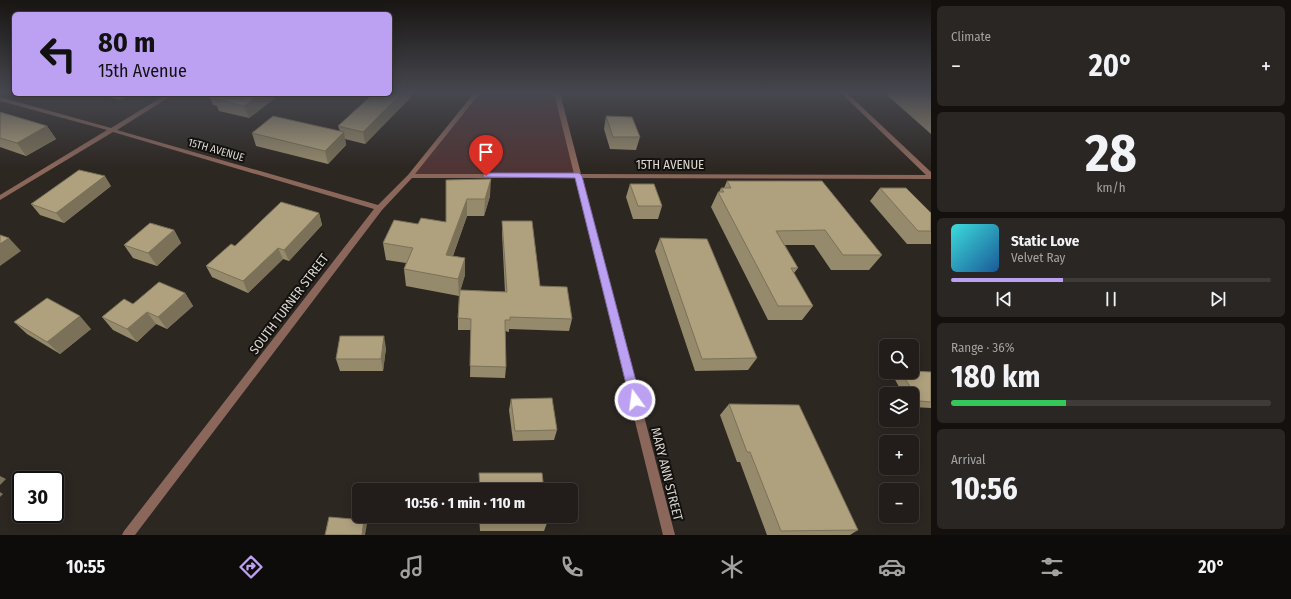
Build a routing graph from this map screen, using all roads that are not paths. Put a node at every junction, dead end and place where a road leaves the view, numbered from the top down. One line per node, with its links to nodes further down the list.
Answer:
1 (67, 118): 6 (street, 15TH AVENUE)
2 (132, 118): 6 (street)
3 (457, 118): 7 (street, SOUTH TURNER STREET)
4 (564, 118): 8 (street, MARY ANN STREET)
5 (870, 118): 9 (street)
6 (112, 130): 10 (street); 11 (street, 15TH AVENUE)
7 (410, 176): 8 (street, 15TH AVENUE); 11 (street, SOUTH TURNER STREET)
8 (579, 176): 9 (street, 15TH AVENUE); 13 (street, MARY ANN STREET)
9 (931, 177)
10 (0, 198)
11 (379, 208): 12 (street, SOUTH TURNER STREET)
12 (128, 535)
13 (669, 535)

